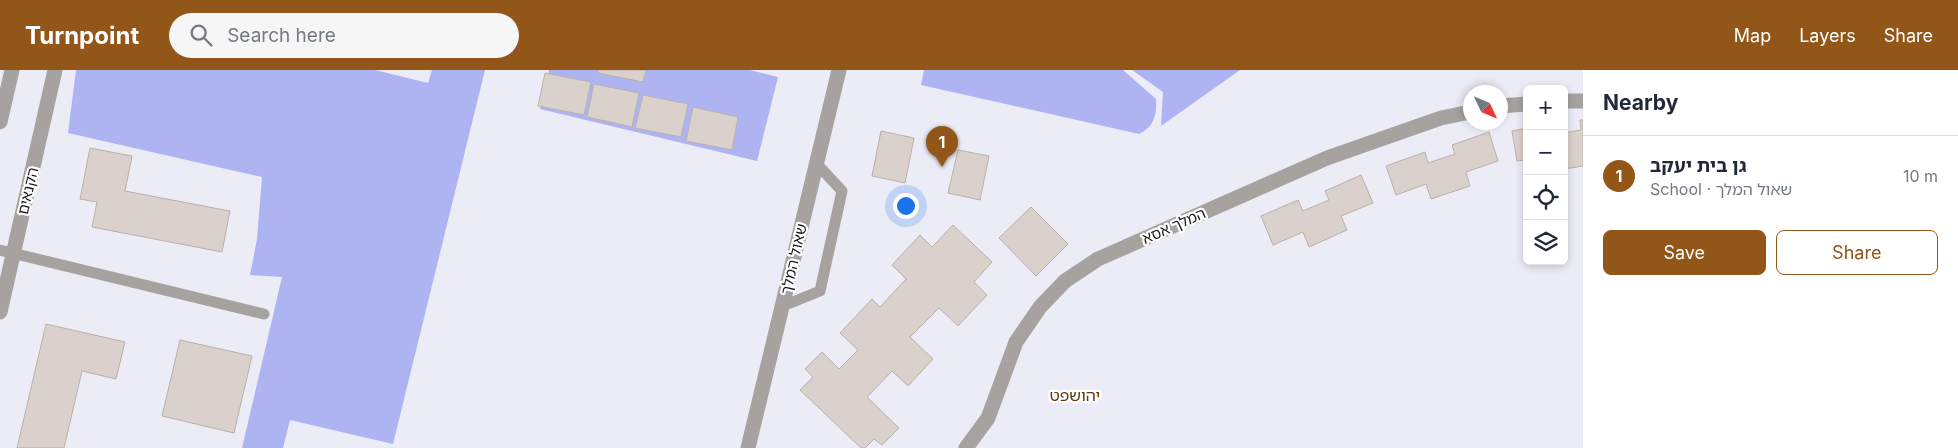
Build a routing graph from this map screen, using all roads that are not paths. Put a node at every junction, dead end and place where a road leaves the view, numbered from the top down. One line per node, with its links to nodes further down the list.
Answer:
1 (12, 70): 9 (street)
2 (55, 70): 11 (street, הקנאים)
3 (840, 70): 10 (street, שאול המלך)
4 (1568, 101): 5 (street)
5 (1583, 101)
6 (1523, 104): 7 (street)
7 (1508, 105)
8 (1463, 113): 16 (street, המלך אסא)
9 (0, 122)
10 (817, 164): 12 (street, שאול המלך); 12 (lane)
11 (7, 252): 13 (street, הקנאים); 14 (lane)
12 (782, 306): 15 (street, שאול המלך)
13 (0, 312)
14 (264, 314)
15 (748, 448)
16 (966, 448)

